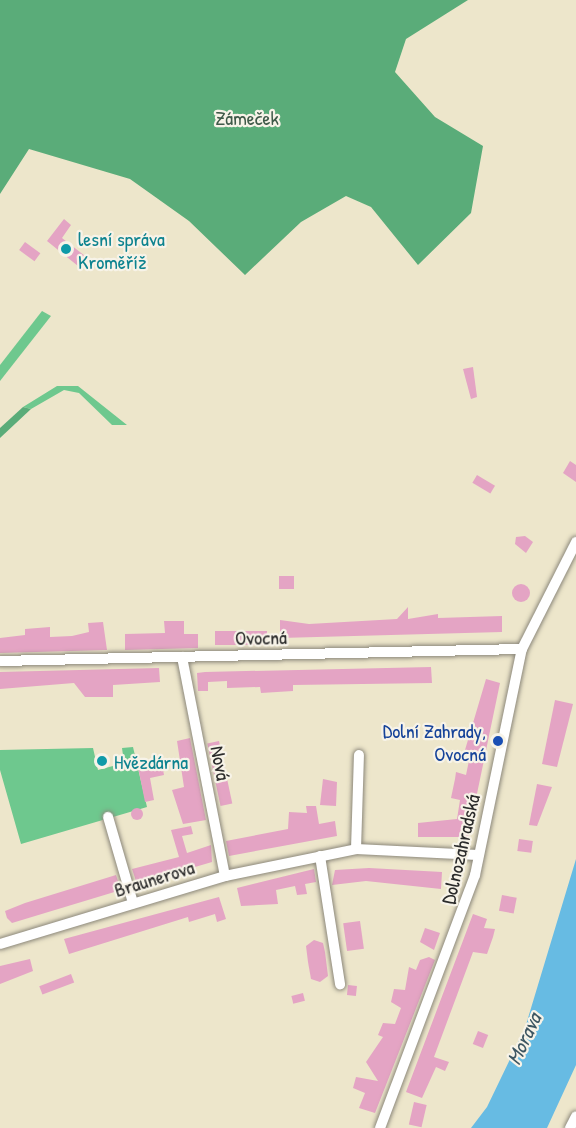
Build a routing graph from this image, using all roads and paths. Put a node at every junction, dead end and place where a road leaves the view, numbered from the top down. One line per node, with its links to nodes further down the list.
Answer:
1 (576, 542): 2 (street, Dolnozahradská)
2 (522, 649): 3 (street, Ovocná); 9 (street, Dolnozahradská)
3 (183, 657): 4 (street, Ovocná); 10 (street, Nová)
4 (0, 661)
5 (359, 755): 7 (street)
6 (108, 817): 11 (street)
7 (356, 849): 8 (street, Braunerova); 9 (street, Braunerova)
8 (320, 855): 10 (street, Braunerova); 13 (street)
9 (478, 855): 15 (street, Dolnozahradská)
10 (225, 876): 11 (street, Braunerova)
11 (133, 903): 12 (street, Braunerova)
12 (0, 944)
13 (340, 984)
14 (576, 1116): 16 (street)
15 (380, 1128)
16 (570, 1128)

